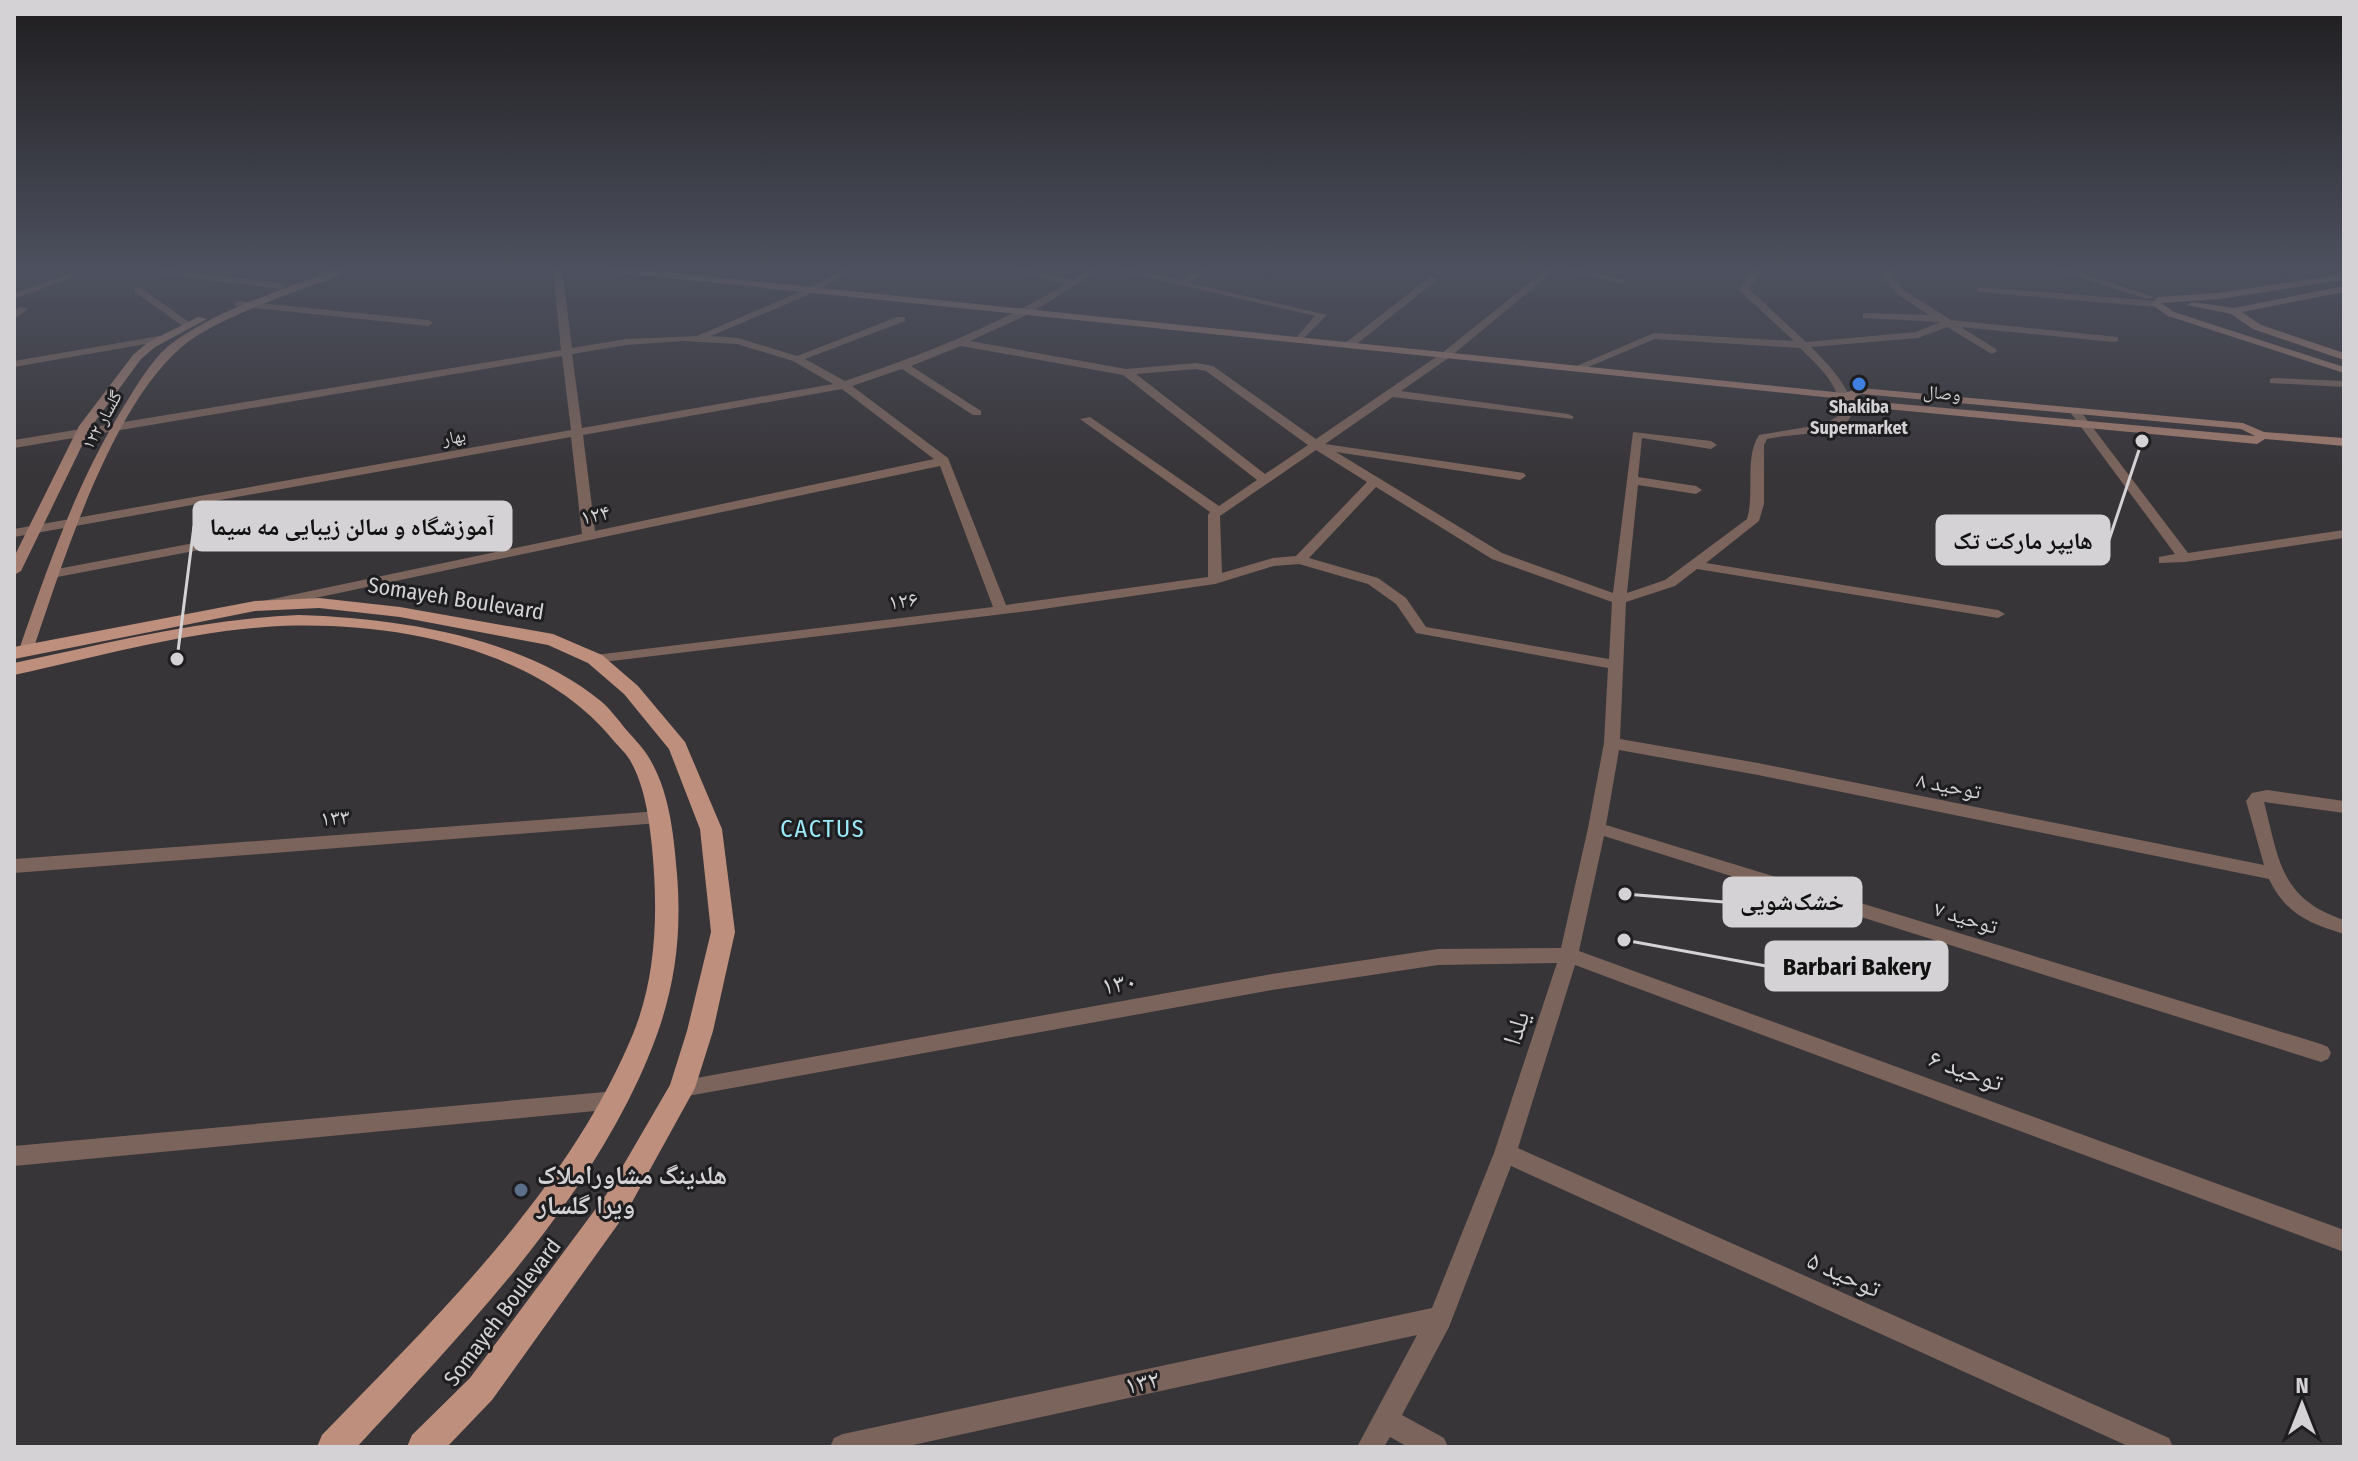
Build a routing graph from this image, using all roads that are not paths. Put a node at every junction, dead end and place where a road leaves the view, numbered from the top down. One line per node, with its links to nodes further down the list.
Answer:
1 (163, 337): 19 (main road, گلسار ۱۲۲)
2 (188, 337): 46 (main road, گلسار ۱۲۲)
3 (564, 337): 27 (street)
4 (700, 337): 20 (street)
5 (854, 337): 30 (street)
6 (969, 337): 23 (street, بهار)
7 (1272, 337): 22 (main road)
8 (1302, 337): 22 (street)
9 (1359, 337): 24 (street)
10 (1468, 337): 28 (street)
11 (1651, 337): 33 (street)
12 (1674, 337): 25 (street)
13 (1795, 337): 25 (street)
14 (1893, 337): 25 (street)
15 (1970, 337): 26 (street)
16 (2095, 337): 21 (street)
17 (2243, 337): 34 (main road)
18 (2287, 337): 29 (main road)
19 (159, 339): 31 (street); 47 (main road, گلسار ۱۲۲)
20 (696, 339): 27 (street); 30 (street)
21 (2114, 339)
22 (1299, 340): 24 (main road)
23 (958, 342): 32 (street, بهار); 35 (street)
24 (1349, 345): 28 (main road)
25 (1804, 345): 40 (street)
26 (1992, 351)
27 (565, 352): 46 (street); 48 (street)
28 (1446, 355): 33 (main road); 39 (street)
29 (2344, 357)
30 (797, 359): 38 (street)
31 (14, 364)
32 (903, 365): 38 (street, بهار); 42 (street)
33 (1577, 368): 40 (main road)
34 (2344, 370)
35 (1126, 372): 52 (street); 57 (street)
36 (2274, 381): 37 (street)
37 (2344, 384)
38 (844, 385): 48 (street, بهار); 54 (street)
39 (1391, 393): 43 (street); 52 (street)
40 (1845, 396): 41 (main road, وصال); 45 (main road, وصال); 70 (street)
41 (2074, 410): 45 (street); 49 (main road, وصال)
42 (977, 413)
43 (1568, 417)
44 (1086, 419): 60 (street)
45 (2085, 425): 49 (main road, وصال); 67 (street)
46 (115, 428): 47 (street); 61 (main road, گلسار ۱۲۲)
47 (81, 433): 51 (street); 63 (main road, گلسار ۱۲۲)
48 (576, 434): 61 (street, بهار); 66 (street)
49 (2262, 435): 50 (main road, وصال)
50 (2344, 442)
51 (14, 444)
52 (1316, 445): 55 (street); 57 (street); 58 (street)
53 (1711, 445): 56 (street, یلدا)
54 (944, 461): 66 (street, ۱۲۴); 76 (street)
55 (1520, 476)
56 (1632, 480): 59 (street); 74 (street, یلدا)
57 (1266, 481): 60 (street)
58 (1375, 481): 68 (street); 74 (street)
59 (1696, 490)
60 (1219, 512): 73 (street)
61 (70, 523): 63 (street, بهار); 72 (main road, گلسار ۱۲۲)
62 (320, 523): 72 (street)
63 (33, 530): 64 (street, بهار); 71 (main road, گلسار ۱۲۲)
64 (14, 533)
65 (2344, 534): 67 (street)
66 (589, 536): 75 (street, ۱۲۴)
67 (2185, 558): 69 (street)
68 (1300, 560): 73 (street, ۱۲۶); 80 (street)
69 (2164, 560)
70 (1696, 565): 74 (street); 77 (street)
71 (14, 571)
72 (52, 574): 79 (main road, گلسار ۱۲۲)
73 (1215, 580): 76 (street, ۱۲۶)
74 (1619, 600): 80 (street, یلدا)
75 (255, 606): 78 (main road, Somayeh Boulevard); 79 (main road, Somayeh Boulevard)
76 (1001, 610): 78 (street, ۱۲۶)
77 (1998, 614)
78 (595, 659): 90 (main road, Somayeh Boulevard)
79 (18, 660): 83 (main road, Somayeh Boulevard)
80 (1617, 665): 81 (street, یلدا)
81 (1612, 743): 84 (street, یلدا); 86 (street, توحید ۸)
82 (2344, 807): 86 (street)
83 (659, 817): 85 (street, ۱۳۳); 91 (main road, Somayeh Boulevard)
84 (1597, 828): 88 (street, یلدا); 89 (street, توحید ۷)
85 (14, 866)
86 (2277, 874): 87 (street)
87 (2344, 927)
88 (1569, 955): 90 (street, ۱۳۰); 92 (street, یلدا); 94 (street, توحید ۶)
89 (2321, 1053)
90 (682, 1088): 98 (main road, Somayeh Boulevard)
91 (616, 1100): 93 (street); 97 (main road, Somayeh Boulevard)
92 (1505, 1153): 95 (street, یلدا); 102 (street, توحید ۵)
93 (14, 1156)
94 (2344, 1241)
95 (1440, 1318): 96 (street, یلدا); 99 (street, ۱۳۲)
96 (1385, 1420): 100 (street, یلدا); 101 (street)
97 (334, 1447)
98 (424, 1447)
99 (843, 1447)
100 (1370, 1447)
101 (1435, 1447)
102 (2160, 1447)

